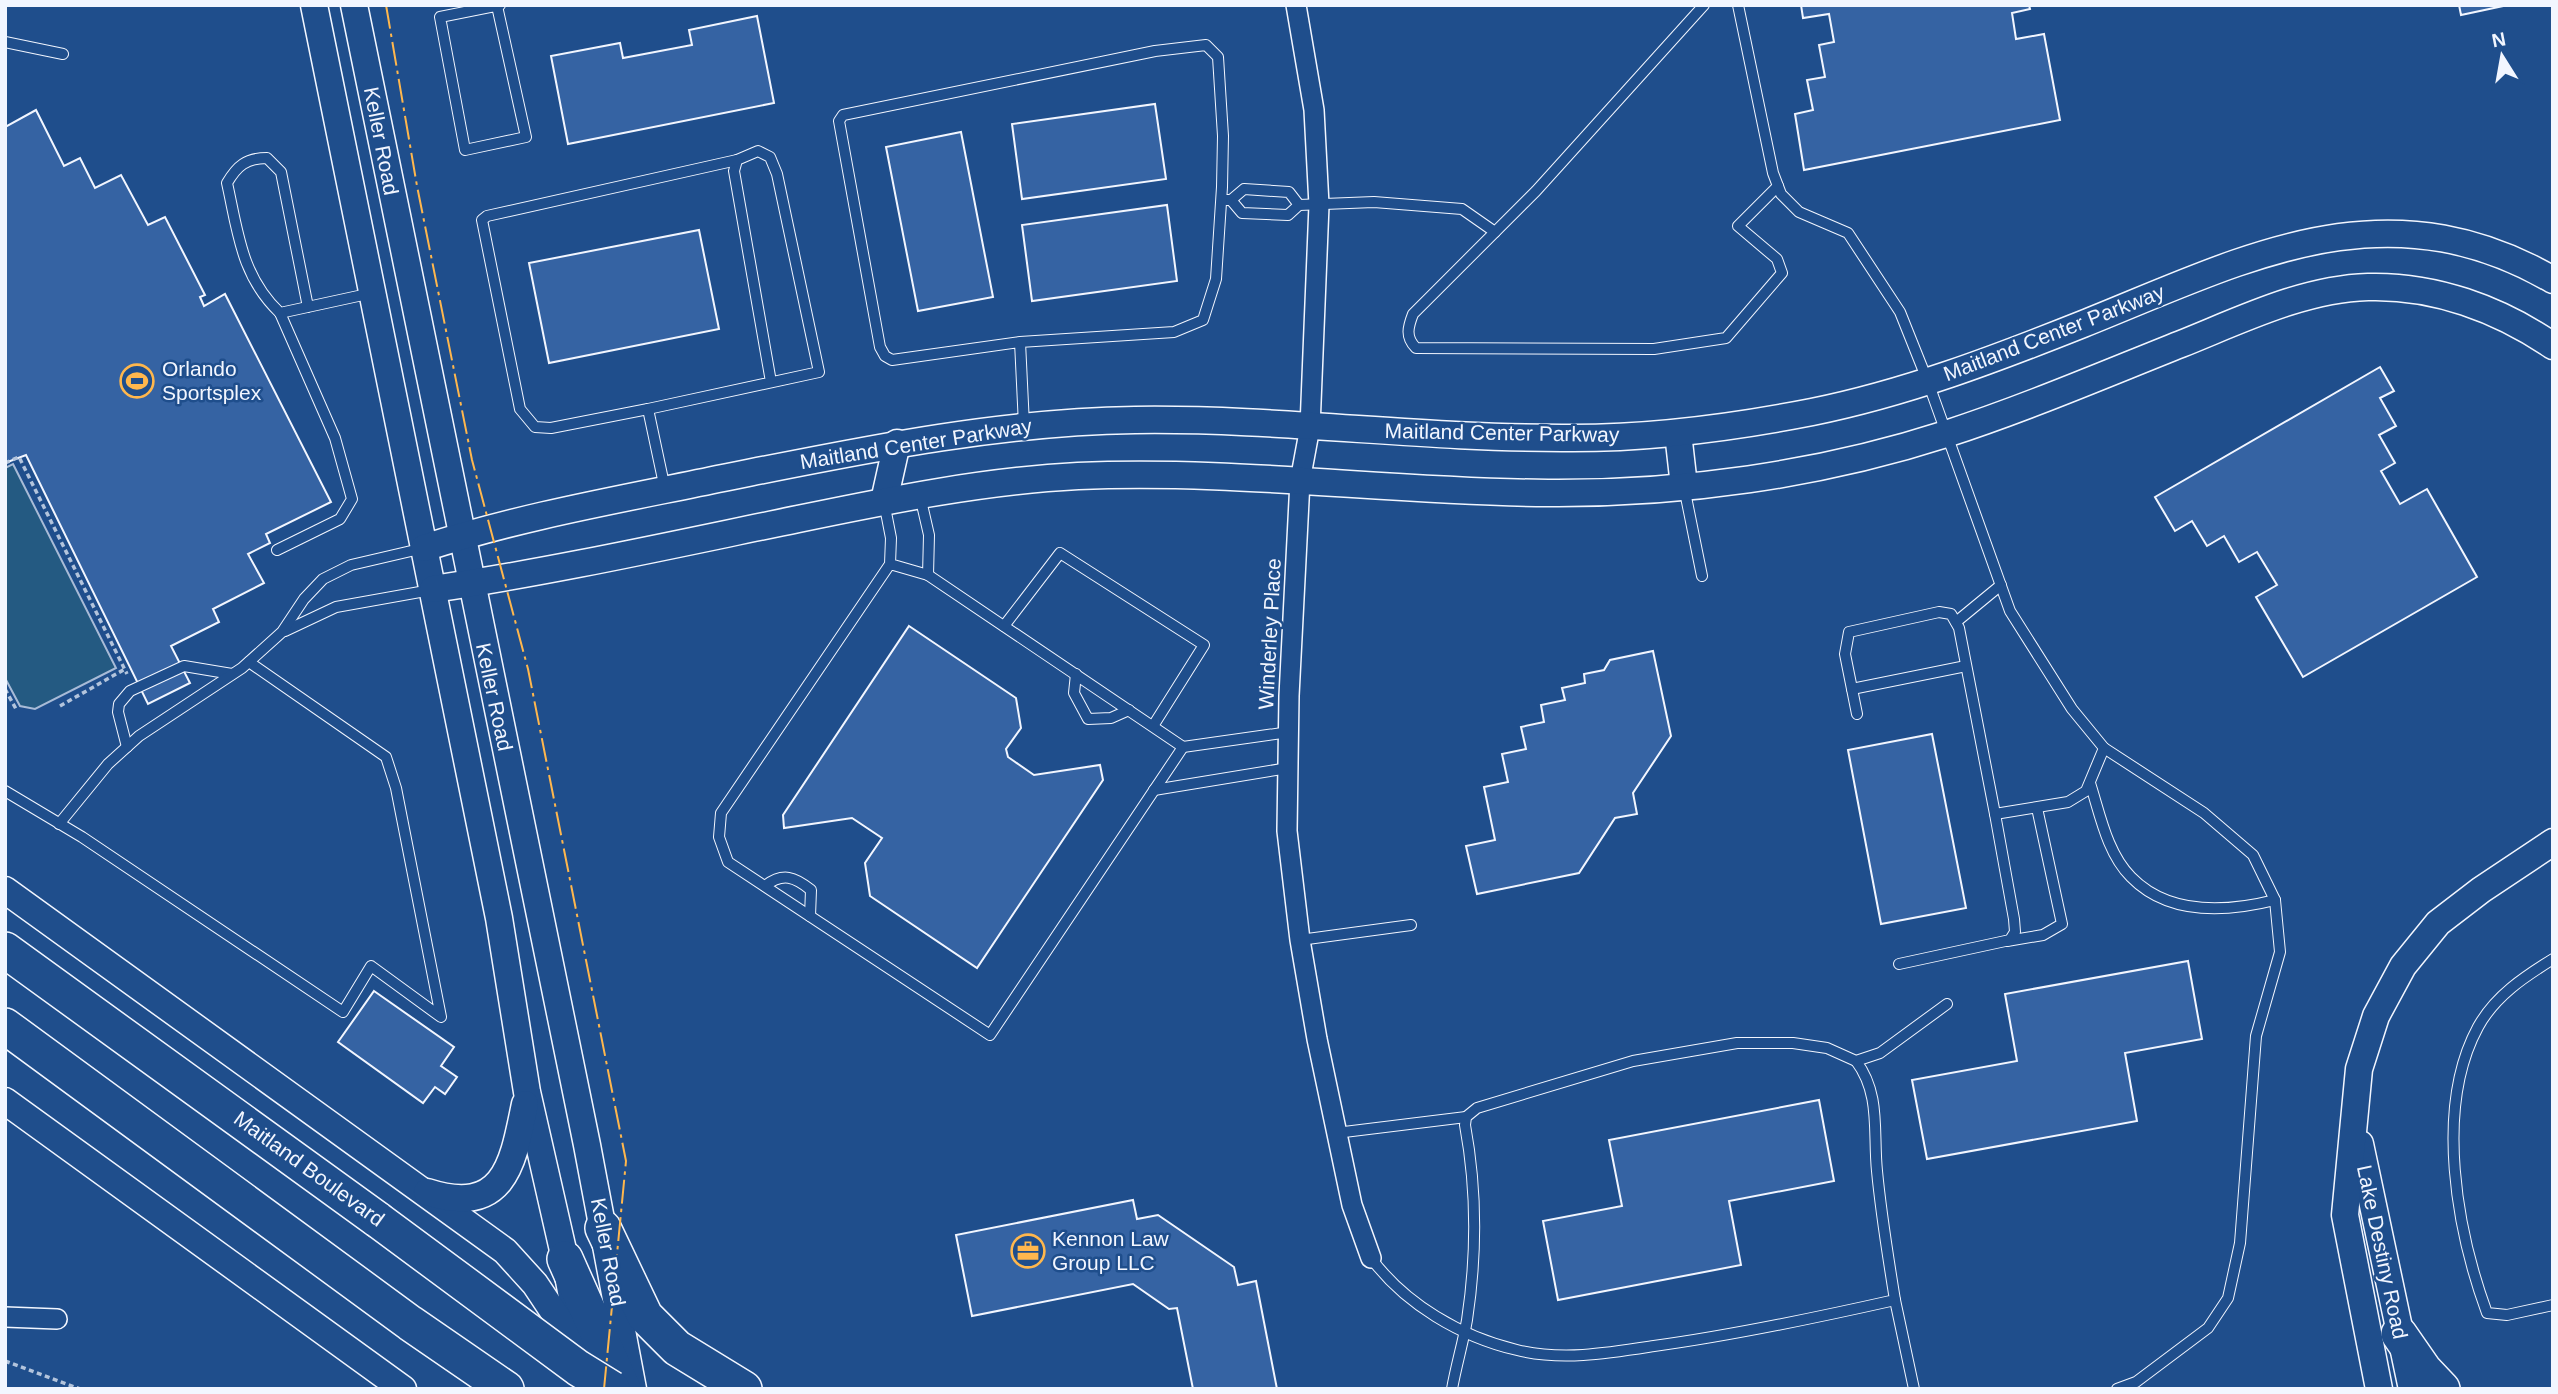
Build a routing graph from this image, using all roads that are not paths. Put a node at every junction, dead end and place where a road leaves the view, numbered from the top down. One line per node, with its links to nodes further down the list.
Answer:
1 (314, 5): 16 (street, Keller Road)
2 (354, 5): 34 (street, Keller Road)
3 (1296, 5): 13 (street, Winderley Place)
4 (1704, 5): 14 (lane)
5 (1738, 5): 10 (lane)
6 (499, 6): 6 (lane)
7 (5, 42): 8 (lane)
8 (63, 54)
9 (737, 160): 21 (lane); 21 (lane); 23 (lane)
10 (1778, 186): 14 (lane); 22 (lane)
11 (1226, 200): 12 (lane); 12 (lane); 20 (lane); 20 (lane)
12 (1299, 205): 13 (lane)
13 (1319, 205): 14 (lane); 25 (street, Winderley Place)
14 (1494, 232)
15 (2553, 280): 22 (street, Maitland Center Parkway)
16 (372, 293): 17 (lane); 35 (street, Keller Road)
17 (308, 307): 18 (lane); 18 (lane)
18 (280, 313): 36 (lane)
19 (2551, 340): 27 (street)
20 (1020, 342): 24 (lane)
21 (771, 382): 23 (lane)
22 (1928, 382): 26 (street, Maitland Center Parkway); 27 (lane)
23 (648, 409): 31 (lane)
24 (1024, 426): 25 (street, Maitland Center Parkway); 28 (street, Maitland Center Parkway)
25 (1310, 427): 26 (street, Maitland Center Parkway); 29 (street, Winderley Place)
26 (1678, 433): 30 (street)
27 (1946, 434): 30 (street); 41 (lane)
28 (897, 443): 31 (street, Maitland Center Parkway); 32 (street); 33 (street)
29 (1300, 481): 30 (street); 32 (street); 54 (street, Winderley Place)
30 (1684, 486): 39 (lane)
31 (665, 490): 34 (street, Maitland Center Parkway)
32 (919, 495): 33 (street); 38 (lane)
33 (884, 501): 37 (lane); 40 (street)
34 (462, 536): 35 (street, Maitland Center Parkway); 40 (street, Keller Road)
35 (424, 548): 42 (street, Keller Road); 45 (lane)
36 (277, 550)
37 (890, 565): 38 (lane); 66 (lane)
38 (928, 575): 44 (lane)
39 (1702, 576)
40 (471, 584): 42 (street); 87 (street, Keller Road)
41 (2001, 585): 43 (lane); 57 (lane)
42 (433, 589): 45 (lane); 81 (street, Keller Road)
43 (1956, 622): 47 (lane); 50 (lane)
44 (1004, 626): 49 (lane); 53 (lane)
45 (282, 632): 46 (lane)
46 (249, 662): 48 (lane); 64 (lane)
47 (1966, 666): 50 (lane); 63 (lane)
48 (232, 674): 55 (lane); 55 (lane)
49 (1076, 674): 51 (lane); 51 (lane)
50 (1852, 689): 52 (lane)
51 (1129, 710): 53 (lane)
52 (1857, 714)
53 (1153, 726): 56 (lane)
54 (1289, 732): 56 (lane); 58 (street, Winderley Place)
55 (127, 747): 64 (lane)
56 (1183, 747): 61 (lane)
57 (2104, 748): 59 (lane); 68 (lane)
58 (1288, 768): 61 (lane); 72 (street, Winderley Place)
59 (2090, 783): 62 (lane); 68 (lane)
60 (5, 790): 64 (lane)
61 (1154, 790): 69 (lane)
62 (2037, 808): 63 (lane); 73 (lane)
63 (1995, 814): 73 (lane)
64 (59, 824)
65 (2553, 842): 83 (street, Lake Destiny Road)
66 (765, 886): 69 (lane); 69 (lane)
67 (5, 890): 86 (street)
68 (2275, 900): 105 (lane)
69 (810, 916)
70 (1411, 925): 72 (lane)
71 (5, 935): 78 (highway)
72 (1300, 940): 85 (street, Winderley Place)
73 (2006, 941): 76 (lane)
74 (5, 950): 78 (highway, Maitland Boulevard)
75 (2553, 959): 91 (lane)
76 (1899, 964)
77 (1948, 1004): 80 (lane)
78 (110, 1024): 97 (highway, Maitland Boulevard, bridge)
79 (5, 1026): 99 (highway)
80 (1856, 1061): 84 (lane); 90 (lane)
81 (527, 1092): 86 (street); 89 (street, Keller Road)
82 (5, 1101): 98 (street)
83 (2354, 1115): 95 (street, Lake Destiny Road); 106 (street, Lake Destiny Road)
84 (1466, 1117): 85 (lane); 94 (lane)
85 (1336, 1132): 88 (street, Winderley Place)
86 (417, 1189): 96 (street)
87 (603, 1228): 97 (street, Keller Road); 102 (highway)
88 (1371, 1258): 94 (lane)
89 (565, 1259): 96 (street, Keller Road); 97 (highway)
90 (1895, 1300): 94 (lane); 104 (lane)
91 (2553, 1305)
92 (5, 1317): 93 (street)
93 (57, 1319)
94 (1464, 1332): 103 (lane)
95 (2399, 1334): 107 (street, Lake Destiny Road); 108 (highway)
96 (584, 1360): 100 (street, Keller Road); 101 (street)
97 (624, 1384)
98 (403, 1389)
99 (506, 1389)
100 (589, 1389)
101 (602, 1389)
102 (744, 1389)
103 (1452, 1389)
104 (1914, 1389)
105 (2117, 1389)
106 (2379, 1389)
107 (2412, 1389)
108 (2442, 1389)

